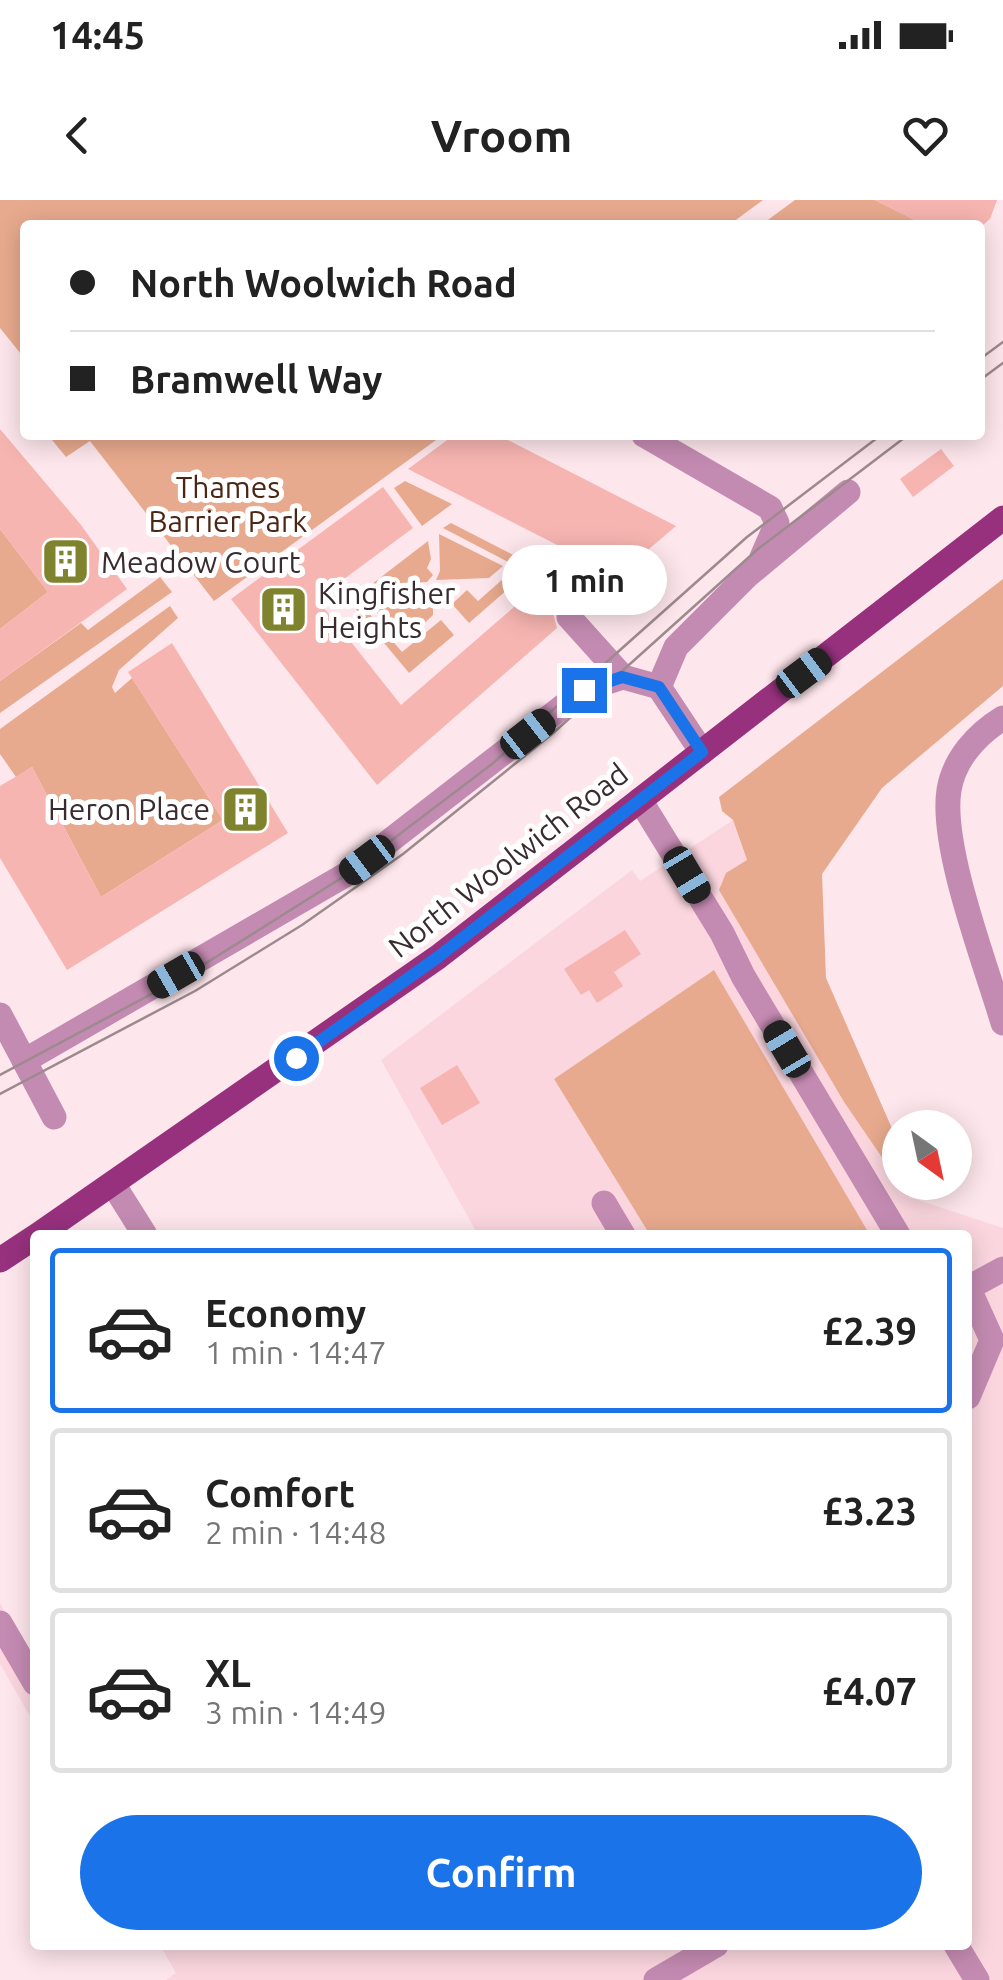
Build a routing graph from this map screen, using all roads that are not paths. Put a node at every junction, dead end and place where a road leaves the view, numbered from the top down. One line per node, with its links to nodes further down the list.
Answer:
1 (653, 440): 4 (street)
2 (848, 492): 4 (street)
3 (1003, 518): 9 (main road, North Woolwich Road)
4 (758, 566): 7 (street)
5 (569, 617): 6 (street)
6 (622, 677): 7 (street); 13 (street)
7 (659, 687): 9 (street)
8 (1003, 718): 12 (street)
9 (702, 752): 10 (main road, North Woolwich Road)
10 (640, 800): 15 (main road, North Woolwich Road); 20 (street)
11 (0, 1015): 13 (street)
12 (1003, 1024)
13 (18, 1050): 14 (street)
14 (54, 1117)
15 (113, 1184): 17 (main road, North Woolwich Road); 18 (street)
16 (604, 1203): 19 (street)
17 (45, 1230)
18 (142, 1230)
19 (621, 1230)
20 (895, 1230)
21 (30, 1240): 22 (main road, North Woolwich Road)
22 (0, 1260)
23 (1003, 1269): 24 (street)
24 (972, 1286)
25 (972, 1297): 26 (street)
26 (972, 1388)
27 (0, 1624): 28 (street)
28 (30, 1675)
29 (707, 1950): 31 (street)
30 (959, 1950): 32 (street)
31 (656, 1980)
32 (977, 1980)

